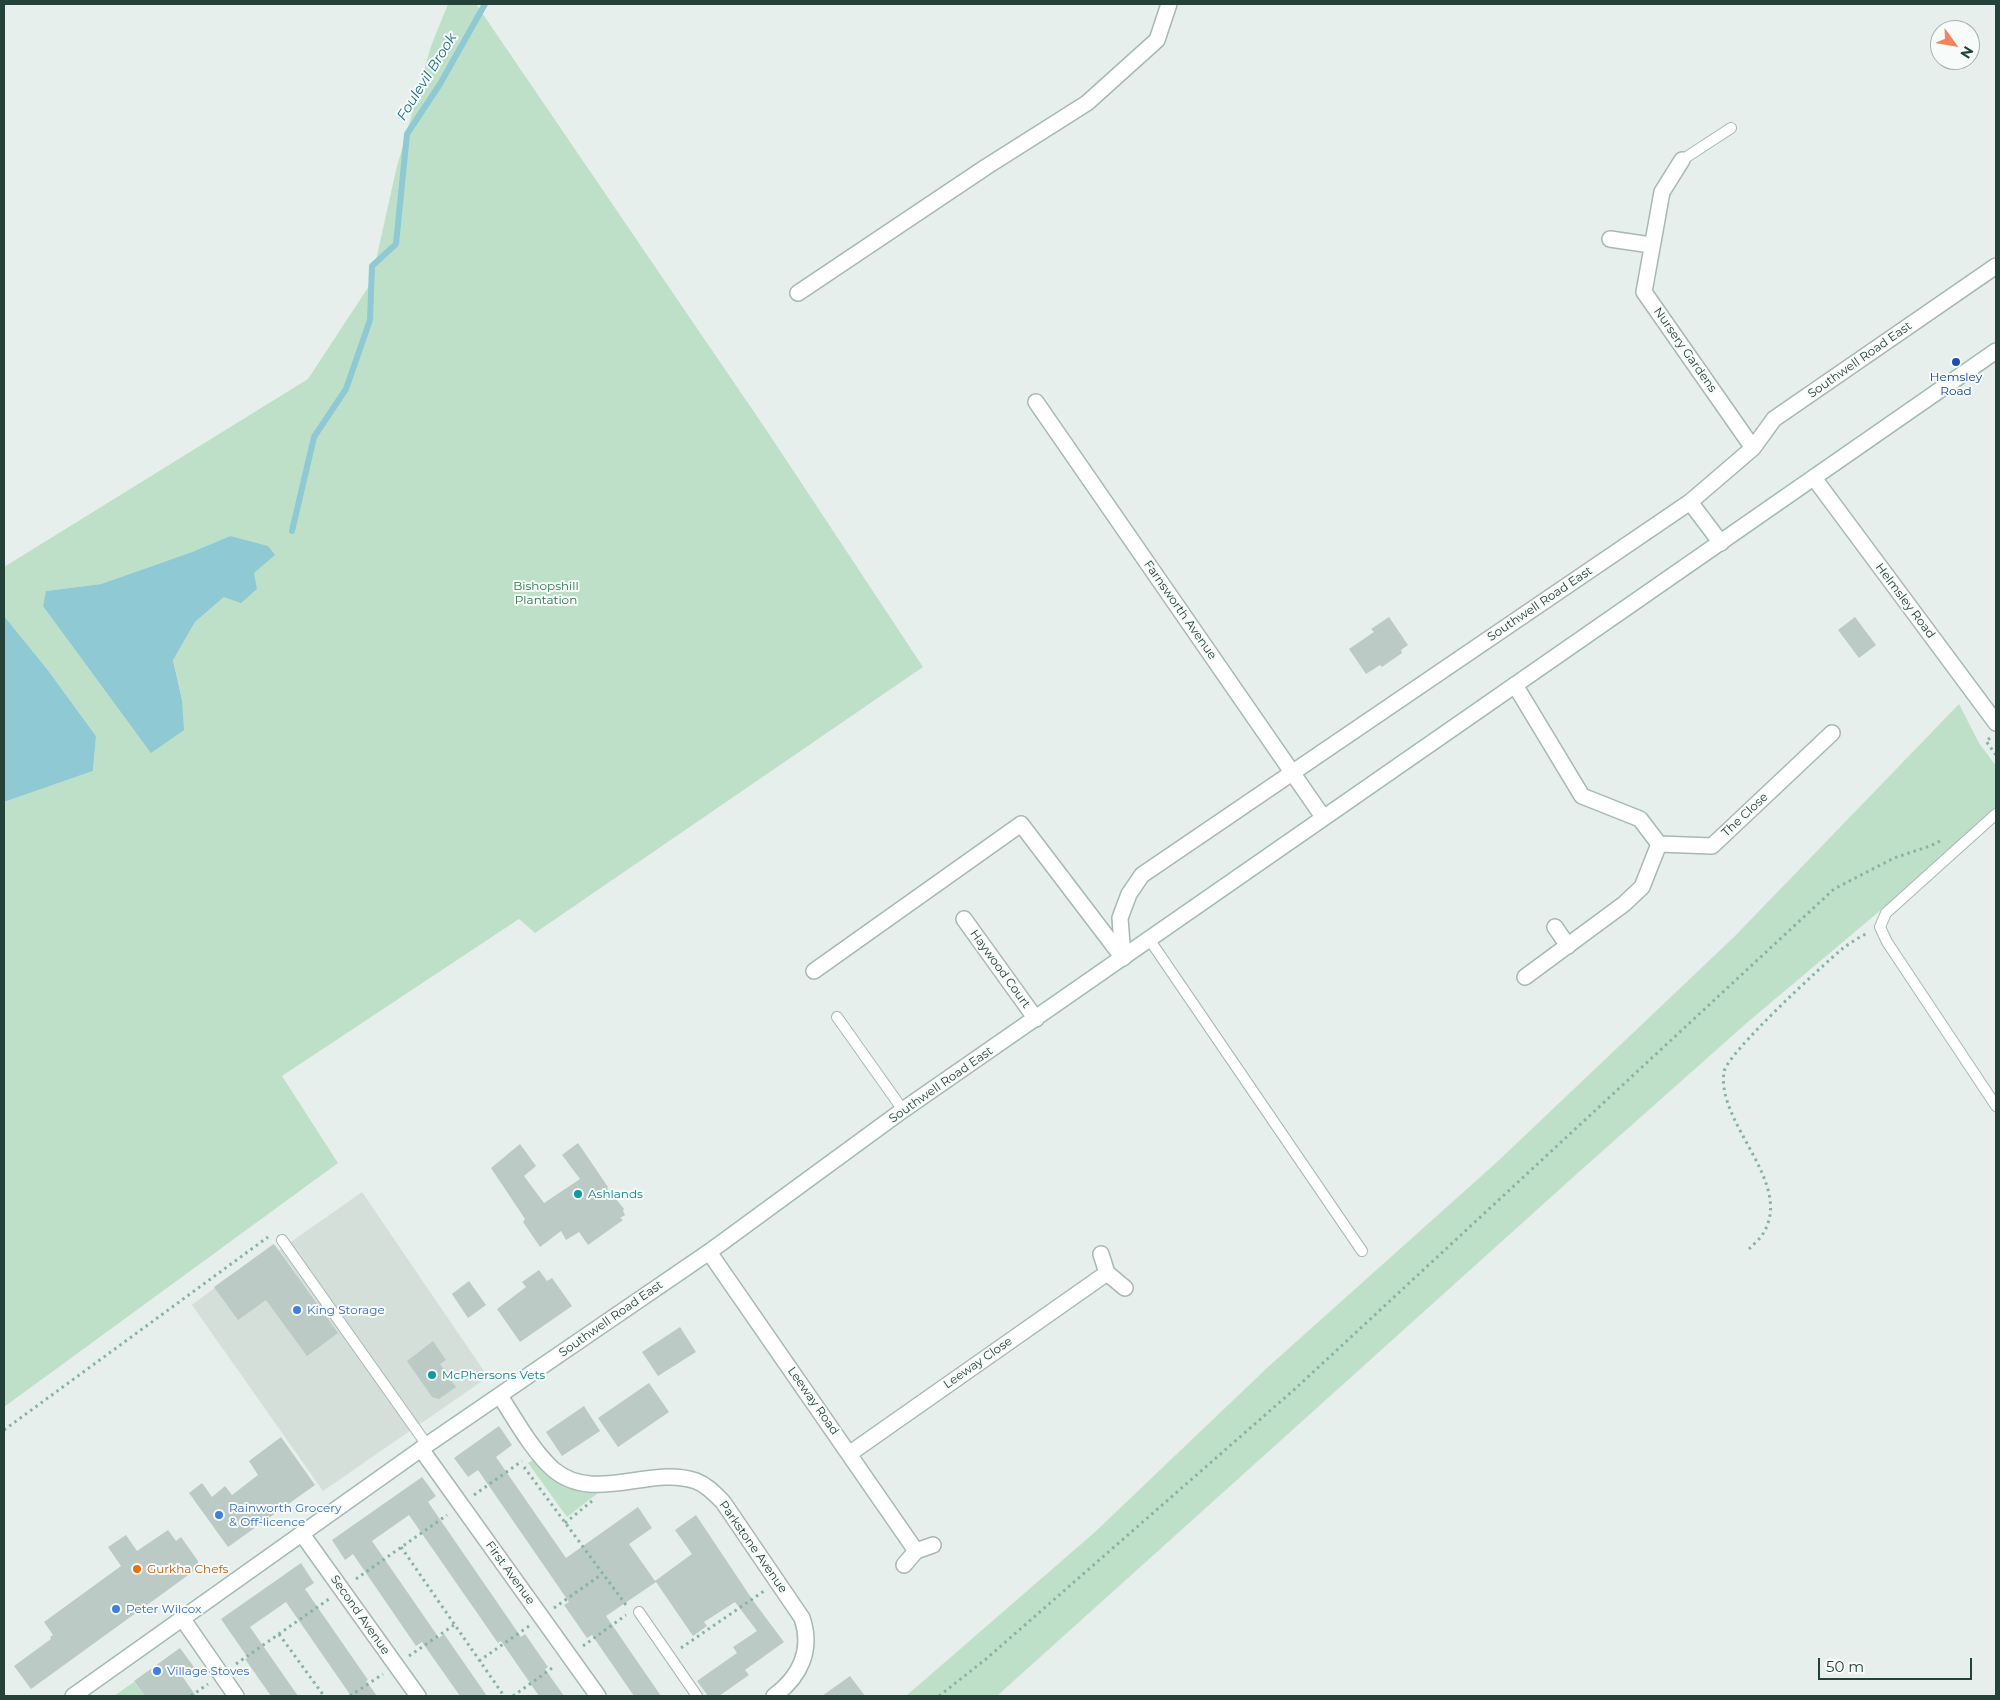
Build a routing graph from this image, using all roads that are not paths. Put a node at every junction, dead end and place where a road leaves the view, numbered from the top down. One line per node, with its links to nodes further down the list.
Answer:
1 (1169, 4): 7 (street)
2 (1731, 128): 3 (lane, Nursery Gardens)
3 (1682, 160): 5 (street, Nursery Gardens)
4 (1610, 239): 5 (street)
5 (1651, 245): 10 (street, Nursery Gardens)
6 (1996, 266): 10 (street, Southwell Road East)
7 (798, 293)
8 (1996, 352): 11 (street, Southwell Road East)
9 (1036, 402): 17 (street, Farnsworth Avenue)
10 (1753, 448): 12 (street, Southwell Road East)
11 (1814, 478): 13 (street, Southwell Road East); 15 (street, Helmsley Road)
12 (1690, 502): 13 (street); 17 (street, Southwell Road East)
13 (1721, 543): 14 (street, Southwell Road East)
14 (1515, 685): 19 (street, Southwell Road East); 20 (street)
15 (1996, 723)
16 (1832, 733): 20 (street, The Close)
17 (1292, 773): 19 (street, Farnsworth Avenue); 25 (street, Southwell Road East)
18 (1996, 814): 30 (lane)
19 (1323, 818): 23 (street, Southwell Road East)
20 (1659, 844): 24 (street)
21 (964, 920): 29 (street, Haywood Court)
22 (1555, 927): 24 (street)
23 (1149, 939): 25 (street, Southwell Road East); 33 (lane)
24 (1568, 946): 27 (street)
25 (1123, 958): 26 (street); 29 (street, Southwell Road East)
26 (814, 971)
27 (1525, 977)
28 (837, 1017): 31 (lane)
29 (1036, 1019): 31 (street, Southwell Road East)
30 (1996, 1106)
31 (903, 1110): 34 (street, Southwell Road East)
32 (282, 1240): 39 (lane)
33 (1362, 1251)
34 (709, 1252): 38 (street, Southwell Road East); 40 (street, Leeway Road)
35 (1101, 1254): 36 (street)
36 (1107, 1273): 37 (street); 40 (street, Leeway Close)
37 (1125, 1288)
38 (500, 1396): 39 (street, Southwell Road East); 52 (street, Parkstone Avenue)
39 (424, 1447): 41 (street, Southwell Road East); 50 (street, First Avenue)
40 (849, 1454): 43 (street, Leeway Road)
41 (302, 1534): 46 (street, Southwell Road East); 49 (street, Second Avenue)
42 (933, 1545): 43 (street)
43 (916, 1551): 44 (street)
44 (904, 1565)
45 (639, 1612): 51 (lane)
46 (182, 1618): 47 (street, Southwell Road East); 48 (street)
47 (73, 1696)
48 (236, 1696)
49 (418, 1696)
50 (598, 1696)
51 (697, 1696)
52 (774, 1696)

